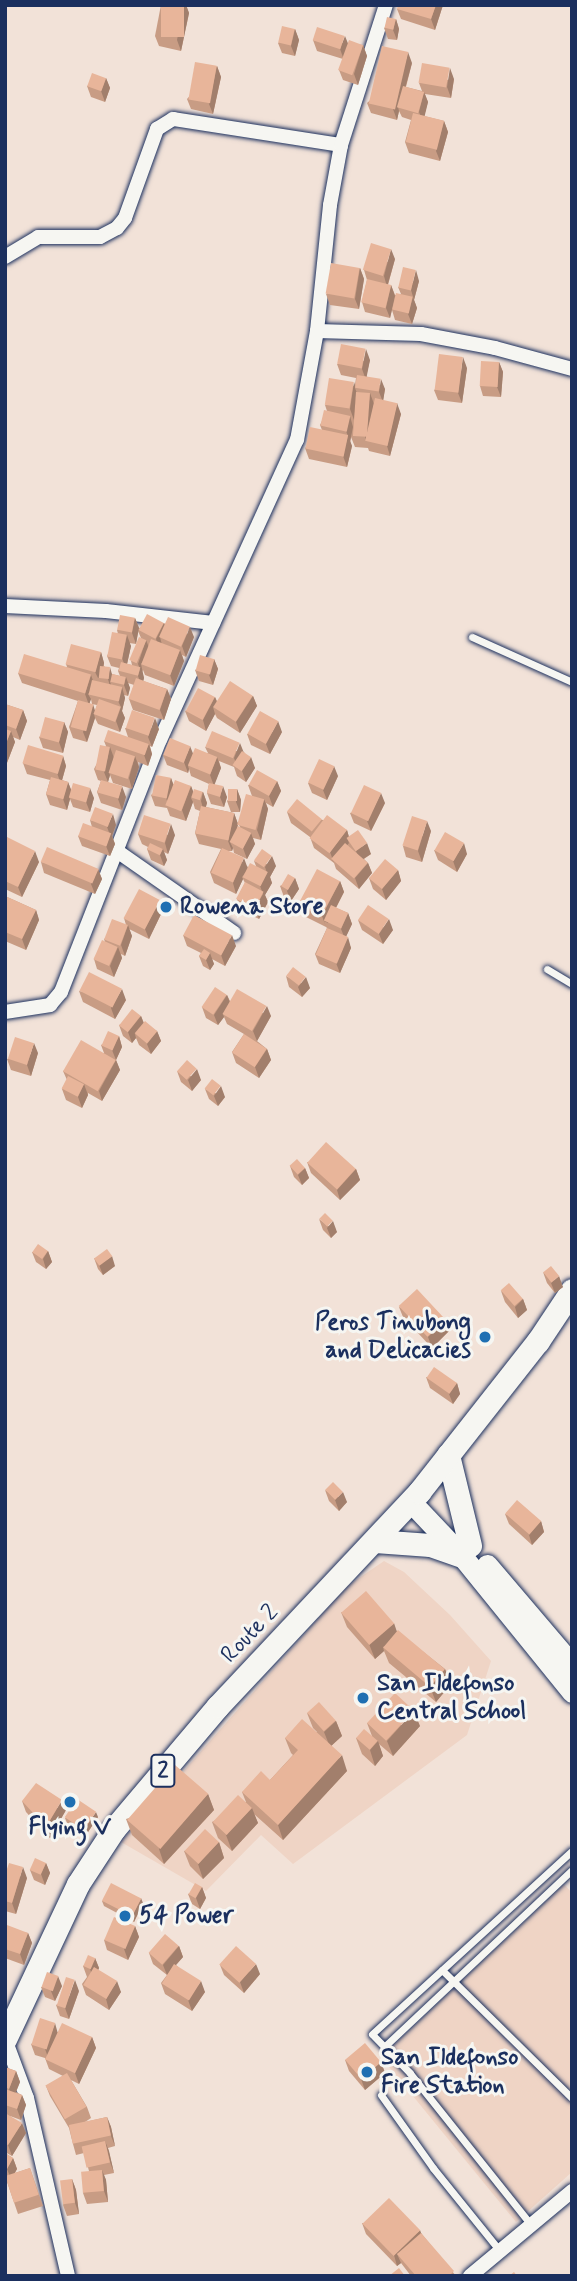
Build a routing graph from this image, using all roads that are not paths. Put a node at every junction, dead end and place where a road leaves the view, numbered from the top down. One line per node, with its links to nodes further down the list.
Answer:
1 (386, 5): 2 (street)
2 (341, 145): 3 (street); 4 (street)
3 (5, 257)
4 (317, 331): 5 (street); 7 (street)
5 (572, 369)
6 (5, 606): 7 (street)
7 (213, 624): 10 (street)
8 (472, 637): 9 (lane)
9 (572, 682)
10 (117, 851): 11 (street); 14 (street)
11 (234, 933)
12 (547, 968): 13 (lane)
13 (572, 984)
14 (5, 1012)
15 (572, 1290): 16 (highway, Route 2 / 2)
16 (448, 1455): 17 (highway, Route 2 / 2); 19 (highway)
17 (415, 1497): 18 (highway, Route 2 / 2); 19 (main road)
18 (375, 1541): 19 (highway); 28 (highway, Route 2 / 2)
19 (466, 1551): 20 (main road); 21 (main road)
20 (572, 1665)
21 (572, 1692)
22 (572, 1851): 24 (lane)
23 (572, 1870): 25 (lane)
24 (546, 1874): 25 (lane); 26 (lane)
25 (556, 1884): 27 (lane)
26 (442, 1970): 27 (lane); 30 (lane)
27 (453, 1980): 30 (lane); 32 (lane)
28 (11, 2008): 29 (highway, Route 2 / 2)
29 (5, 2039): 36 (street)
30 (385, 2046): 34 (lane)
31 (382, 2095): 35 (lane)
32 (572, 2098)
33 (572, 2191): 34 (street)
34 (532, 2226): 35 (street)
35 (500, 2251): 37 (street)
36 (68, 2276)
37 (470, 2276)

